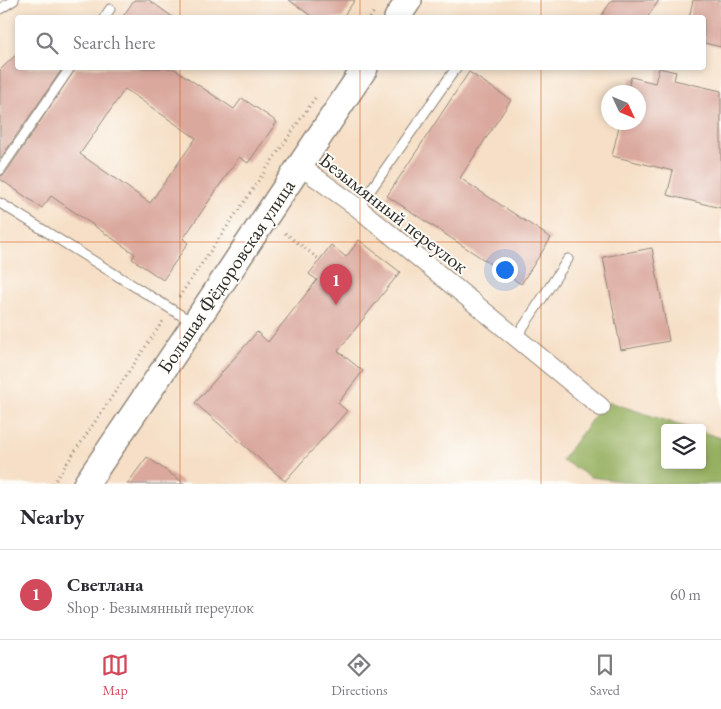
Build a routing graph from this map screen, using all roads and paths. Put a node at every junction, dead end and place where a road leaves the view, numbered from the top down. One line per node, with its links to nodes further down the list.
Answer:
1 (14, 0): 3 (lane)
2 (409, 0): 6 (street)
3 (0, 9)
4 (110, 9): 5 (lane)
5 (106, 15)
6 (399, 15)
7 (69, 70): 12 (lane)
8 (364, 70): 11 (street, Большая Фёдоровская улица)
9 (455, 70): 14 (lane)
10 (319, 92): 18 (path)
11 (300, 166): 14 (street, Безымянный переулок); 19 (street, Большая Фёдоровская улица)
12 (0, 170)
13 (0, 203): 18 (lane)
14 (358, 208): 20 (street, Безымянный переулок)
15 (284, 233): 17 (path)
16 (568, 259): 20 (lane)
17 (320, 260)
18 (171, 309): 19 (lane); 22 (path)
19 (195, 324): 23 (street, Большая Фёдоровская улица)
20 (516, 338): 21 (street, Безымянный переулок)
21 (601, 407)
22 (52, 484)
23 (86, 484)

